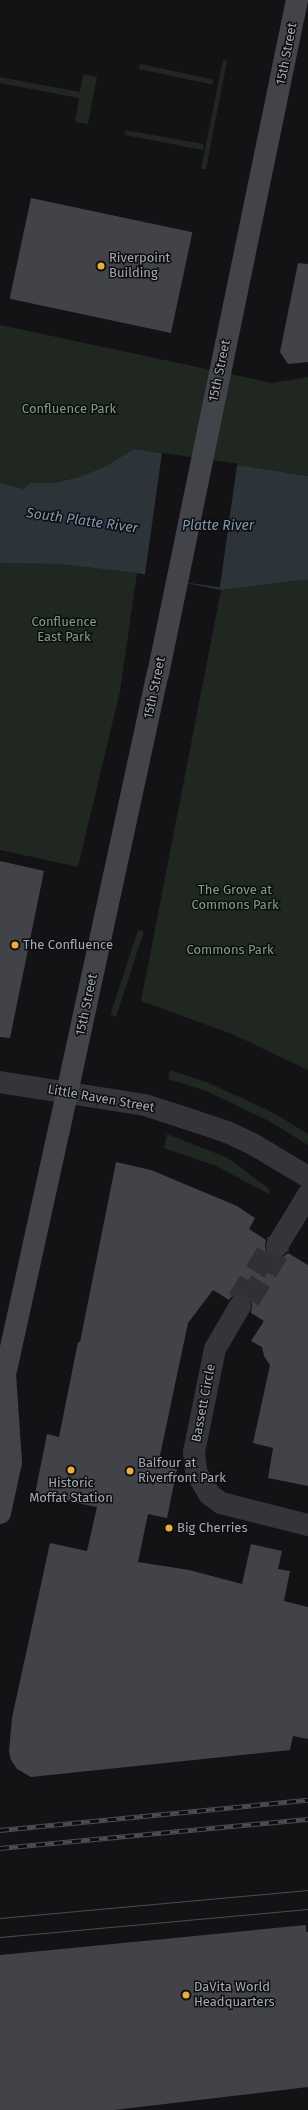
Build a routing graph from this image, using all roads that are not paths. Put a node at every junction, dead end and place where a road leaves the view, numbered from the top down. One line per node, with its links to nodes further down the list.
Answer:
1 (298, 0): 3 (main road, 15th Street)
2 (0, 1082): 3 (street, Little Raven Street)
3 (68, 1092): 4 (street, Little Raven Street); 8 (main road, 15th Street)
4 (308, 1177)
5 (308, 1195): 6 (street)
6 (277, 1246)
7 (240, 1306): 10 (street, Bassett Circle)
8 (2, 1380): 9 (main road, 15th Street)
9 (0, 1513)
10 (308, 1524)

